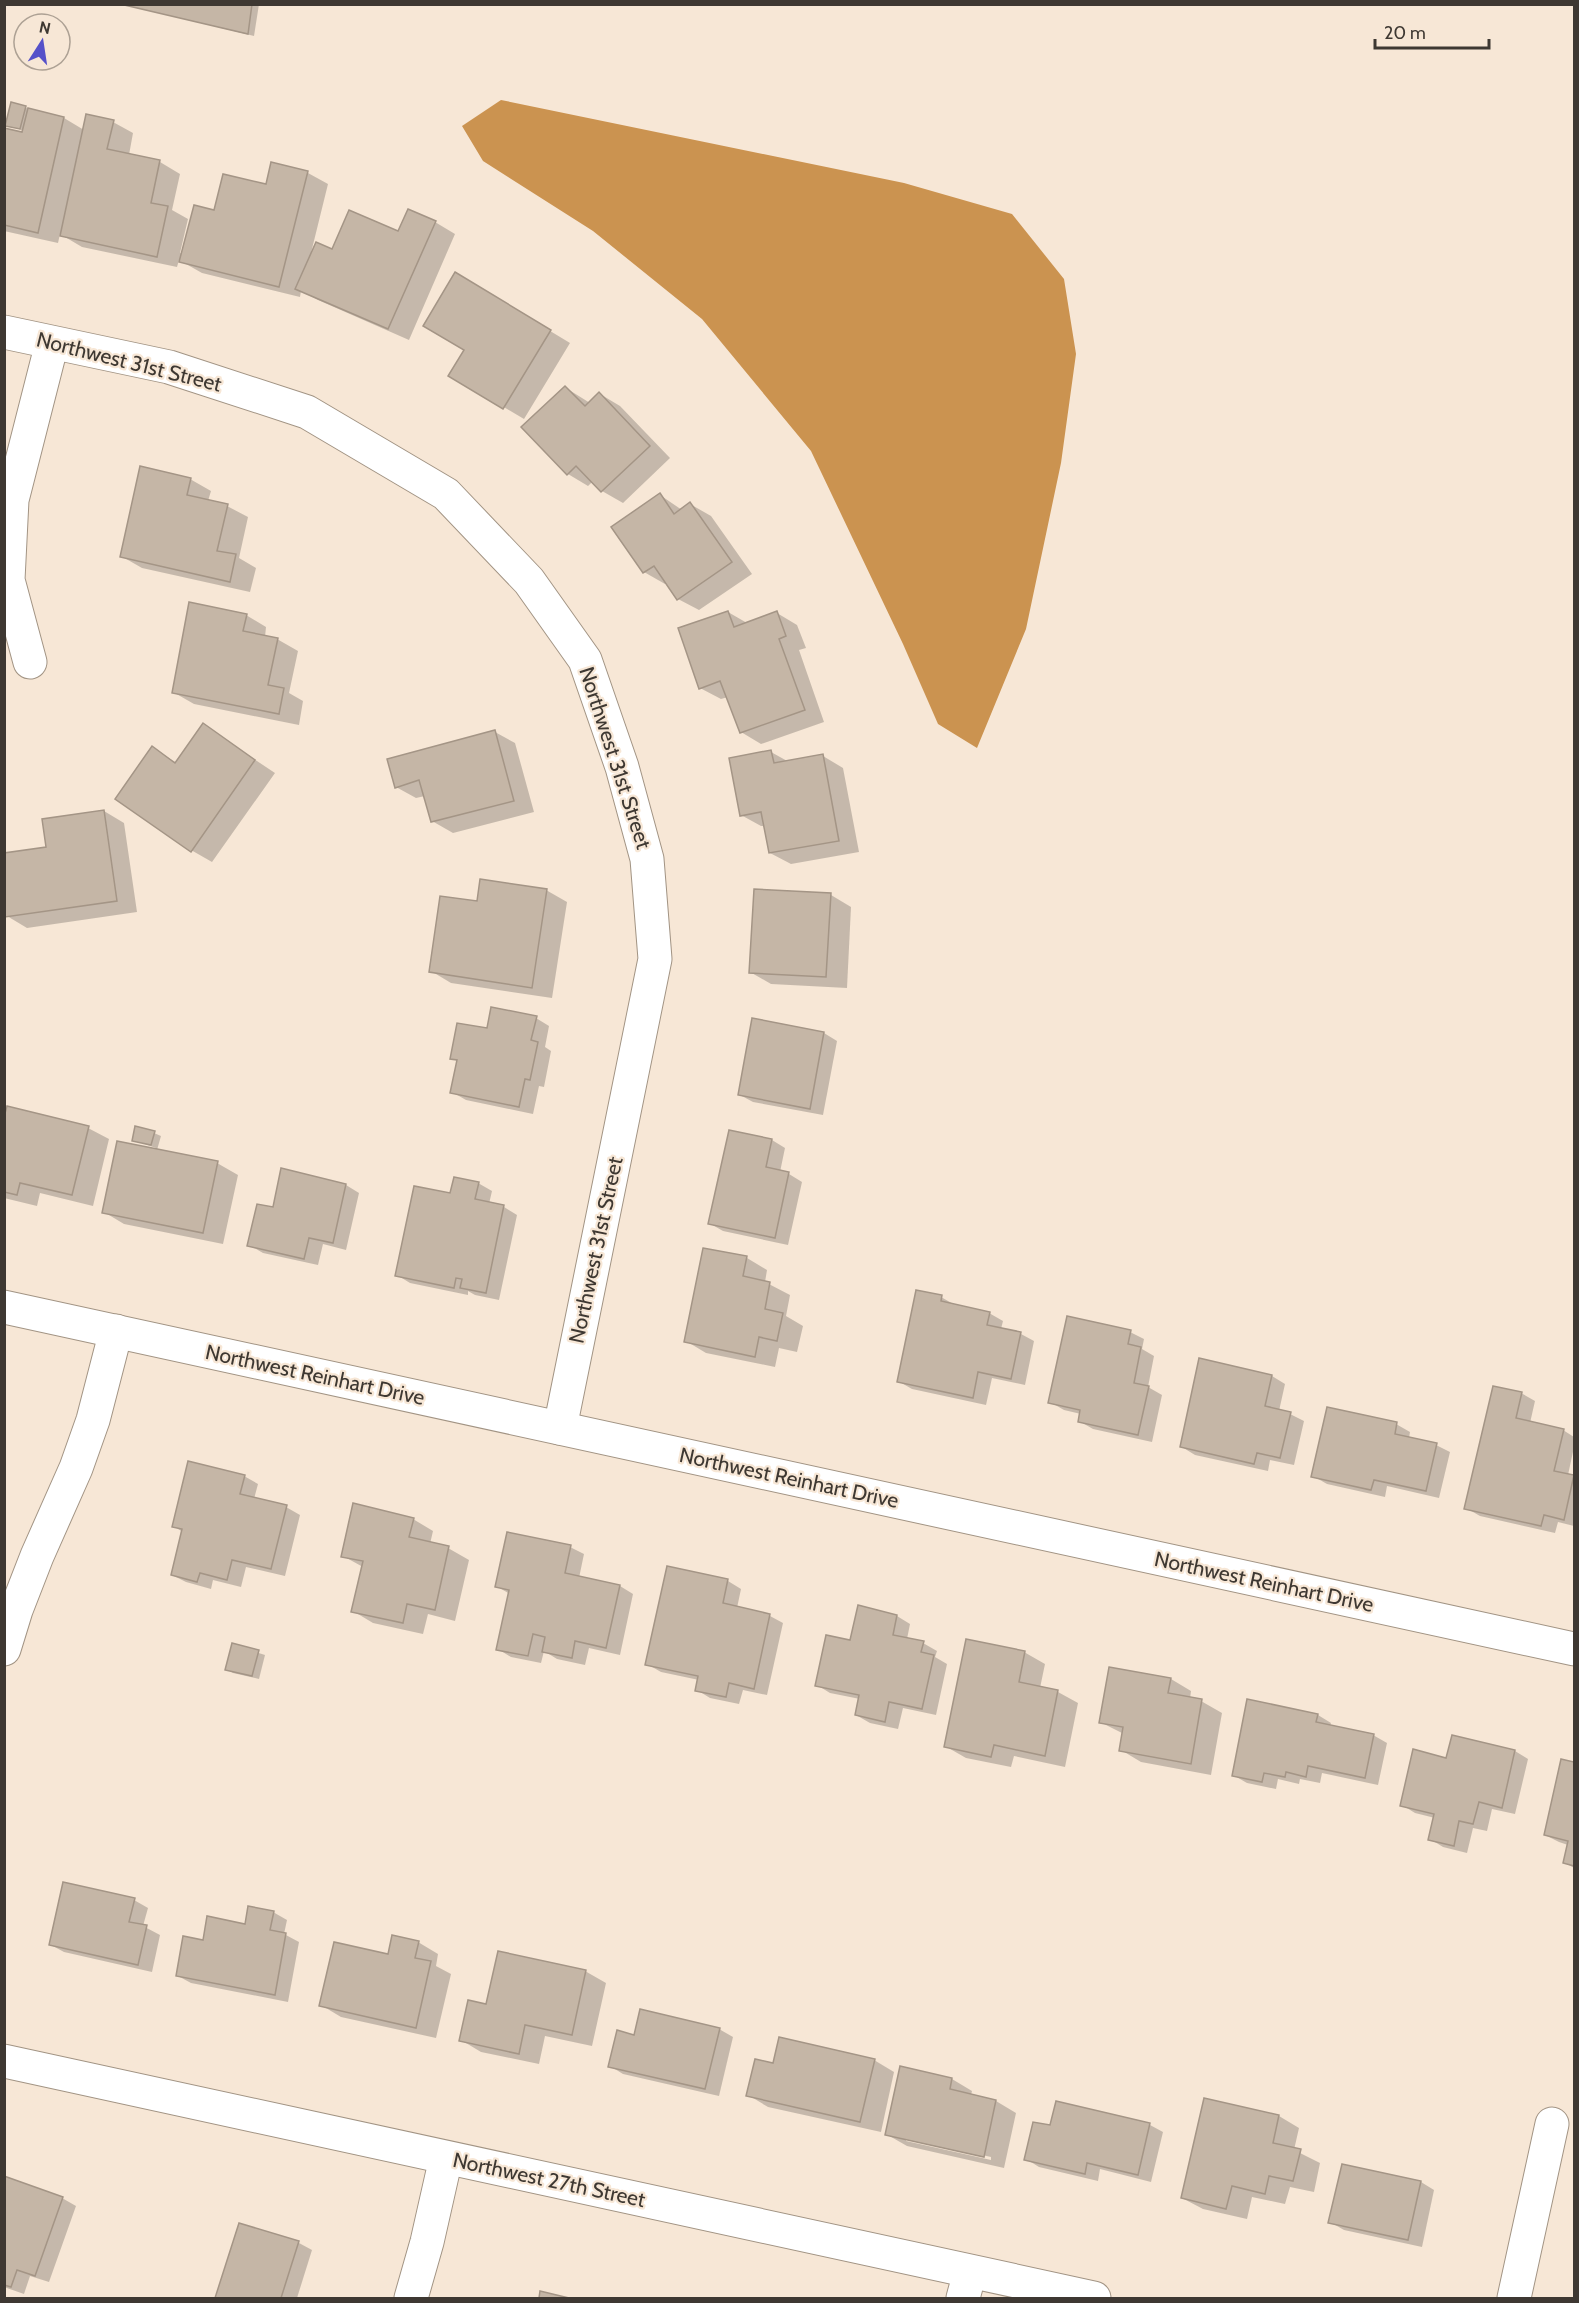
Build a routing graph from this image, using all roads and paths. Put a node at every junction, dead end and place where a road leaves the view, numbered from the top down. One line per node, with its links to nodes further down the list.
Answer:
1 (4, 332): 2 (street, Northwest 31st Street)
2 (52, 343): 3 (street); 6 (street, Northwest 31st Street)
3 (30, 662)
4 (4, 1307): 5 (street, Northwest Reinhart Drive)
5 (116, 1331): 6 (street, Northwest Reinhart Drive); 7 (street)
6 (560, 1428): 8 (street, Northwest Reinhart Drive)
7 (4, 1649)
8 (1575, 1649)
9 (4, 2061): 11 (street, Northwest 27th Street)
10 (1552, 2124): 15 (street)
11 (446, 2158): 12 (street, Northwest 27th Street); 13 (street)
12 (967, 2285): 14 (street, Northwest 27th Street)
13 (411, 2298)
14 (1094, 2298)
15 (1514, 2298)

